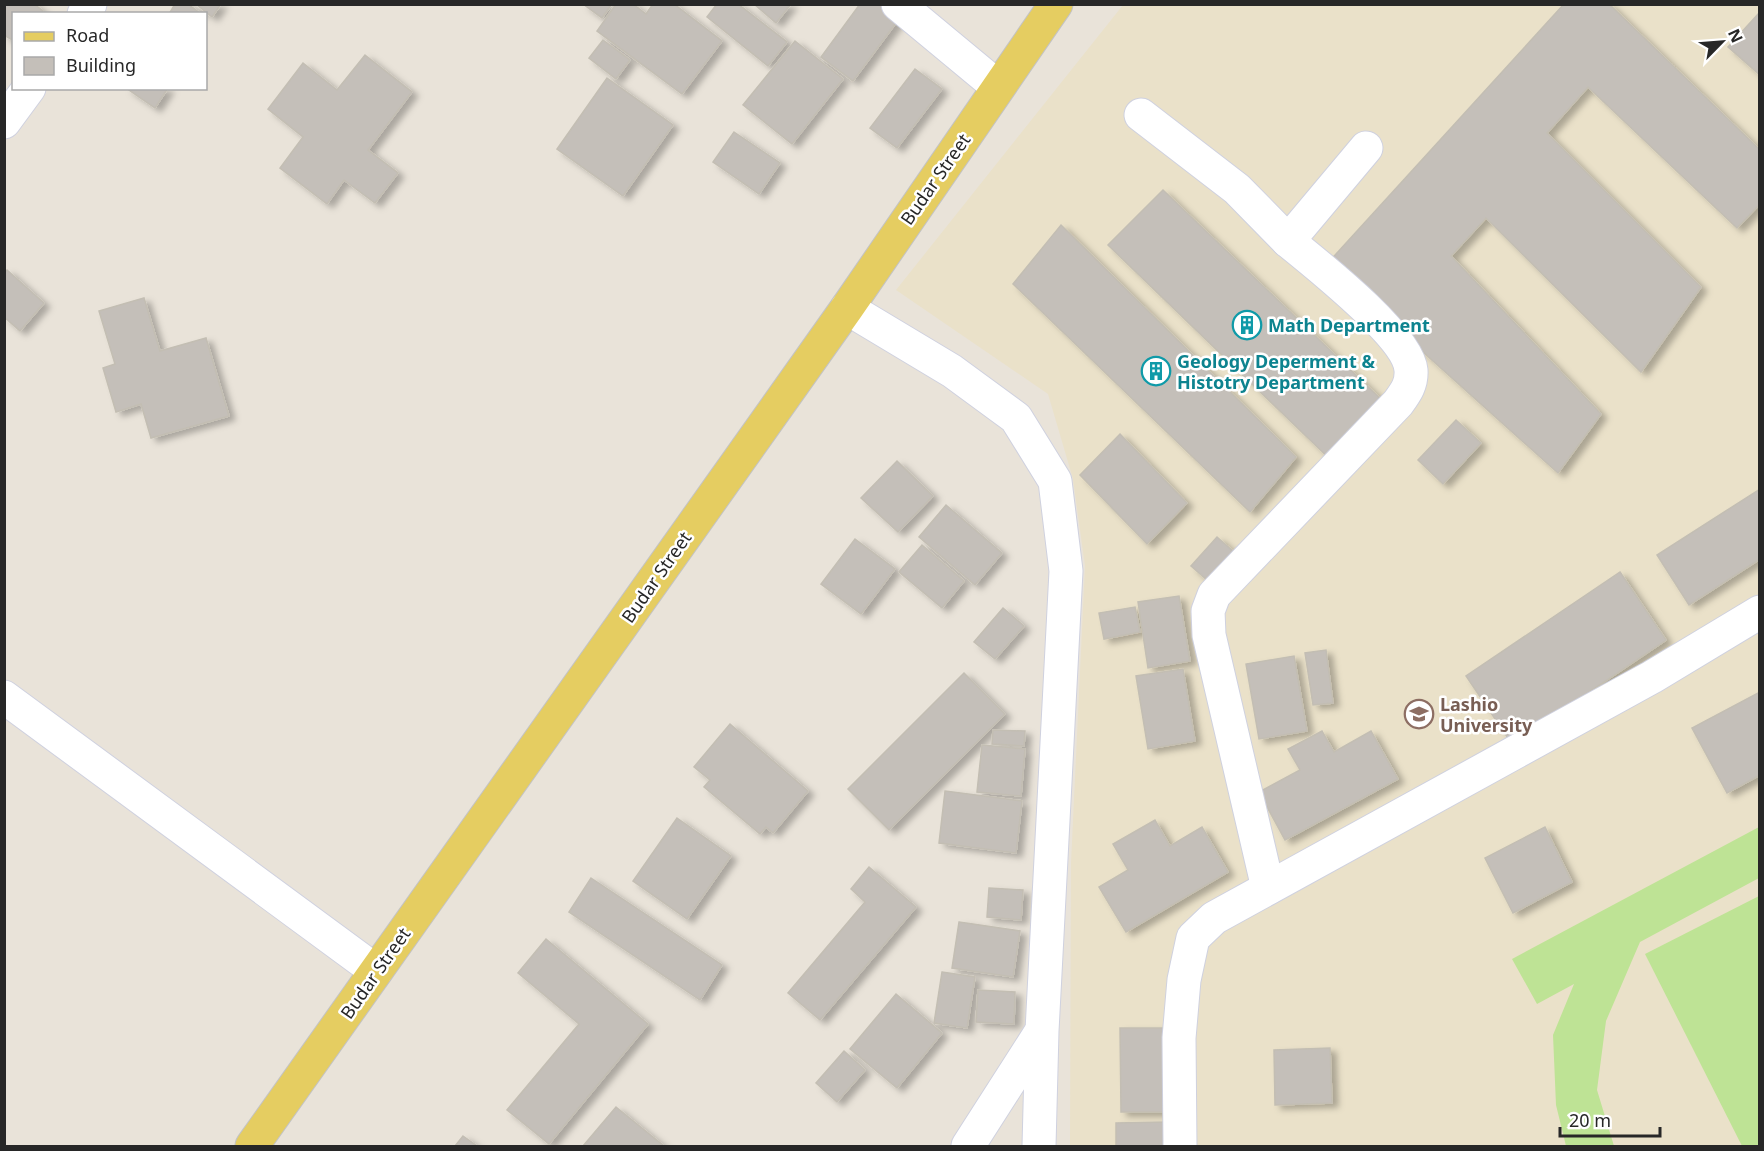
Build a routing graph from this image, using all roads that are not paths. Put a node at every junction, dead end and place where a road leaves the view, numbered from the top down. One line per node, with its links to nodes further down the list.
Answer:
1 (898, 4): 3 (street)
2 (1056, 4): 3 (main road, Budar Street)
3 (998, 87): 9 (main road, Budar Street)
4 (28, 90): 6 (street)
5 (1141, 115): 8 (street)
6 (4, 122)
7 (1366, 148): 8 (street)
8 (1288, 241): 12 (street)
9 (847, 308): 13 (main road, Budar Street); 14 (street)
10 (1760, 612): 12 (street)
11 (4, 697): 13 (street)
12 (1268, 888): 18 (street)
13 (376, 970): 15 (main road, Budar Street)
14 (1042, 1031): 16 (street); 17 (street)
15 (252, 1146)
16 (968, 1146)
17 (1039, 1146)
18 (1180, 1146)

